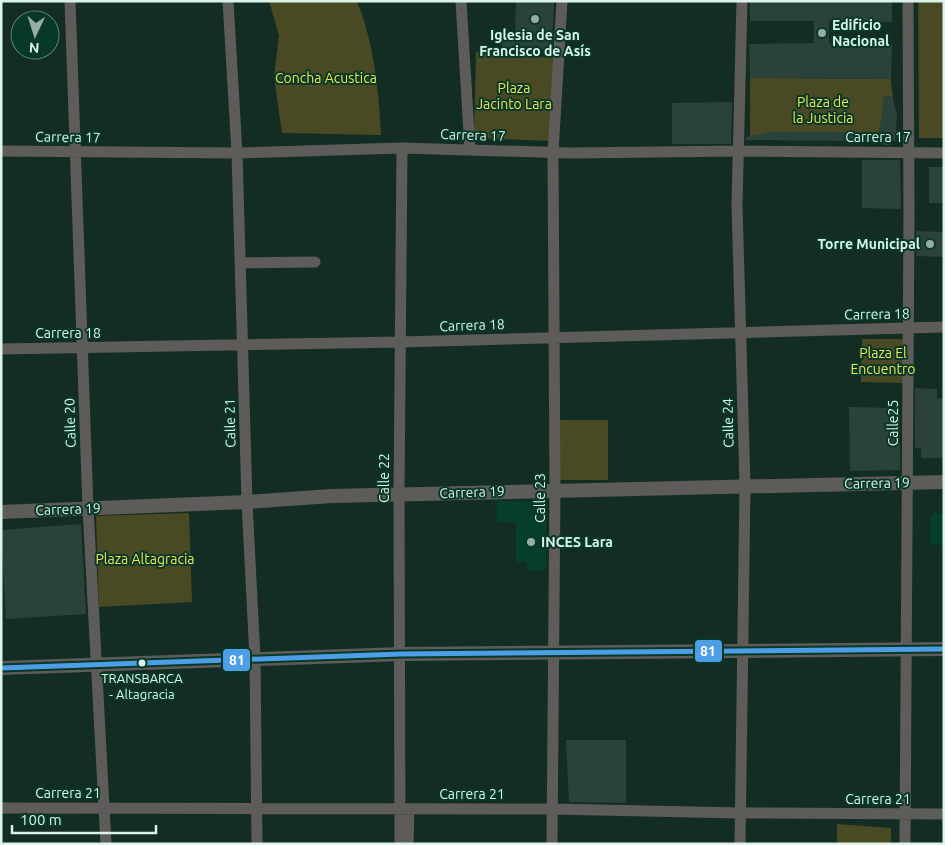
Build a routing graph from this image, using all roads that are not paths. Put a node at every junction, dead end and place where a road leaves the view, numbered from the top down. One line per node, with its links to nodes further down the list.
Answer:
1 (70, 1): 11 (street, Calle 20)
2 (228, 1): 13 (street, Calle 21)
3 (461, 1): 8 (street)
4 (562, 1): 12 (street, Calle 23)
5 (742, 1): 10 (street, Calle 24)
6 (908, 1): 14 (street, Calle25)
7 (402, 148): 8 (street, Carrera 17); 13 (street, Carrera 17); 22 (street, Calle 22)
8 (470, 150): 12 (street, Carrera 17)
9 (1, 151): 11 (street, Carrera 17)
10 (740, 151): 12 (street, Carrera 17); 14 (street, Carrera 17); 20 (street, Calle 24)
11 (76, 152): 13 (street, Carrera 17); 25 (street, Calle 20)
12 (553, 152): 21 (street, Calle 23)
13 (237, 153): 17 (street, Calle 21)
14 (909, 153): 15 (street, Carrera 17); 19 (street, Calle25)
15 (944, 153)
16 (315, 262): 17 (street)
17 (240, 263): 23 (street, Calle 21)
18 (944, 327): 19 (street, Carrera 18)
19 (908, 328): 20 (street, Carrera 18); 26 (street, Calle25)
20 (741, 333): 21 (street, Carrera 18); 28 (street, Calle 24)
21 (554, 338): 22 (street, Carrera 18); 29 (street, Calle 23)
22 (400, 342): 23 (street, Carrera 18); 30 (street, Calle 22)
23 (244, 345): 25 (street, Carrera 18); 31 (street, Calle 21)
24 (1, 348): 25 (street, Carrera 18)
25 (82, 348): 32 (street, Calle 20)
26 (908, 482): 27 (street, Carrera 19); 28 (street, Carrera 19); 35 (street, Calle25)
27 (944, 482)
28 (745, 486): 29 (street, Carrera 19); 37 (street, Calle 24)
29 (555, 489): 30 (street, Carrera 19); 36 (street, Calle 23)
30 (399, 494): 31 (street, Carrera 19); 38 (street, Calle 22)
31 (247, 502): 32 (street, Carrera 19); 39 (street, Calle 21)
32 (88, 508): 33 (street, Carrera 19); 40 (street, Calle 20)
33 (1, 512)
34 (944, 649): 35 (street)
35 (907, 650): 37 (street); 48 (street, Calle25)
36 (555, 652): 37 (street); 38 (street); 44 (street, Calle 23)
37 (742, 652): 47 (street, Calle 24)
38 (401, 654): 39 (street); 46 (street, Calle 22)
39 (255, 658): 40 (street); 45 (street, Calle 21)
40 (97, 663): 41 (street); 43 (street, Calle 20)
41 (1, 668)
42 (1, 808): 43 (street, Carrera 21)
43 (104, 808): 45 (street, Carrera 21); 50 (street, Calle 20)
44 (552, 808): 46 (street, Carrera 21); 47 (street, Carrera 21); 54 (street, Calle 23)
45 (256, 809): 46 (street, Carrera 21); 51 (street, Calle 21)
46 (405, 809): 52 (street); 53 (street)
47 (740, 813): 48 (street, Carrera 21); 55 (street, Calle 24)
48 (905, 814): 49 (street, Carrera 21); 56 (street, Calle25)
49 (944, 814)
50 (106, 844)
51 (257, 844)
52 (400, 844)
53 (408, 844)
54 (552, 844)
55 (740, 844)
56 (905, 844)

